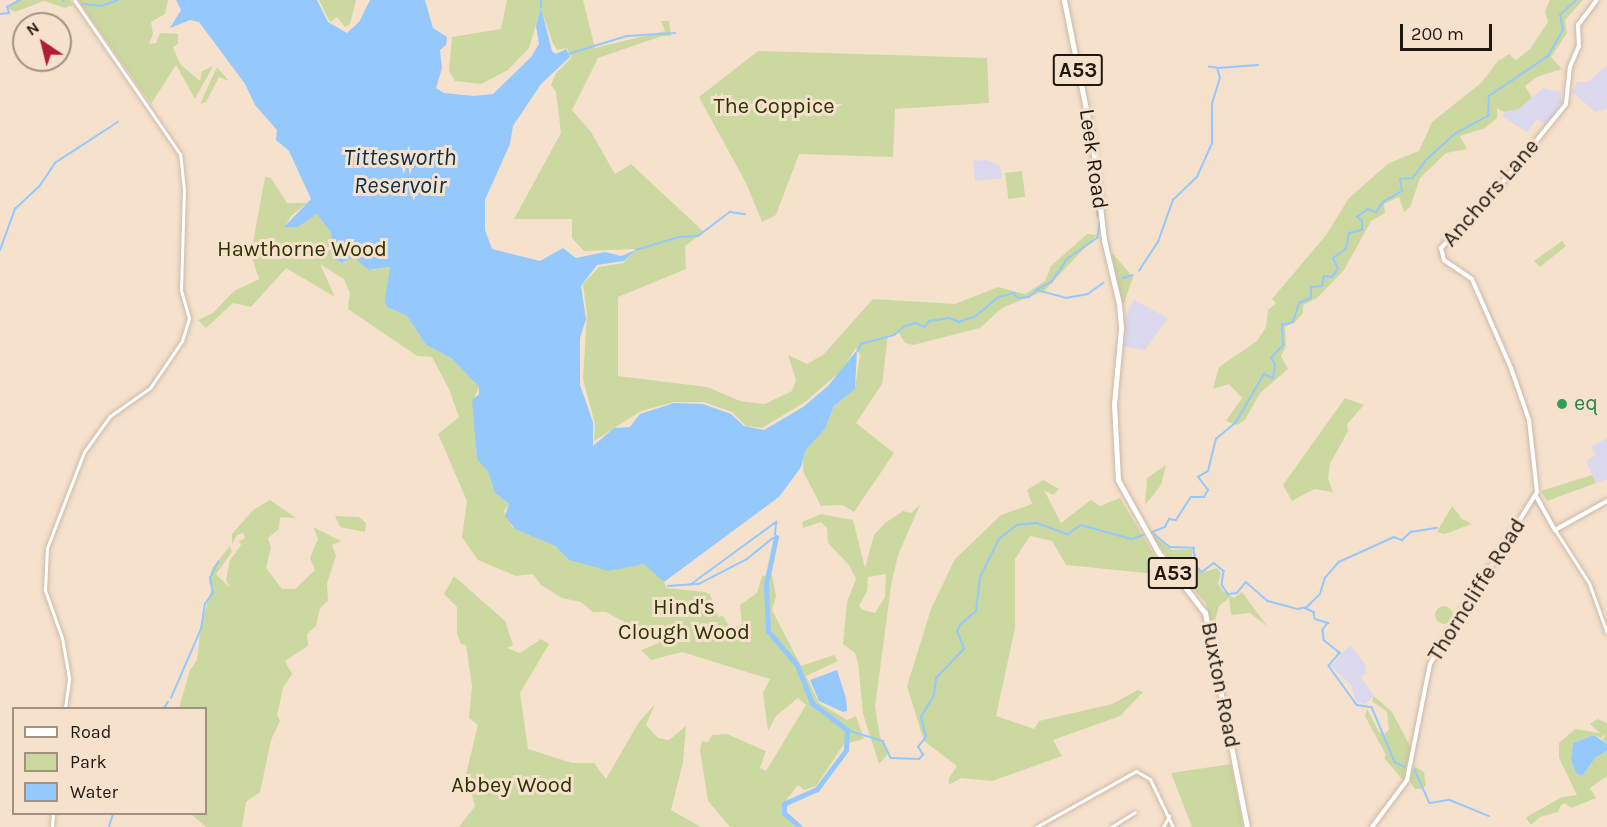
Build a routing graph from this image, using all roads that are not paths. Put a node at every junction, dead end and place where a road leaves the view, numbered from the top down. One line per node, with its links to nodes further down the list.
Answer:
1 (74, 0): 10 (street)
2 (1064, 0): 4 (highway, Leek Road / A53)
3 (1597, 0): 5 (street, Anchors Lane)
4 (1120, 319): 17 (highway, Buxton Road / A53)
5 (1530, 450): 6 (street, Thorncliffe Road)
6 (1536, 496): 8 (street); 18 (street, Thorncliffe Road)
7 (1607, 501): 8 (street)
8 (1555, 530): 9 (street)
9 (1607, 633)
10 (66, 707)
11 (1136, 812): 13 (street)
12 (1169, 816): 14 (street); 15 (street); 16 (street)
13 (1113, 826)
14 (1036, 827)
15 (1163, 827)
16 (1173, 827)
17 (1247, 827)
18 (1372, 827)

